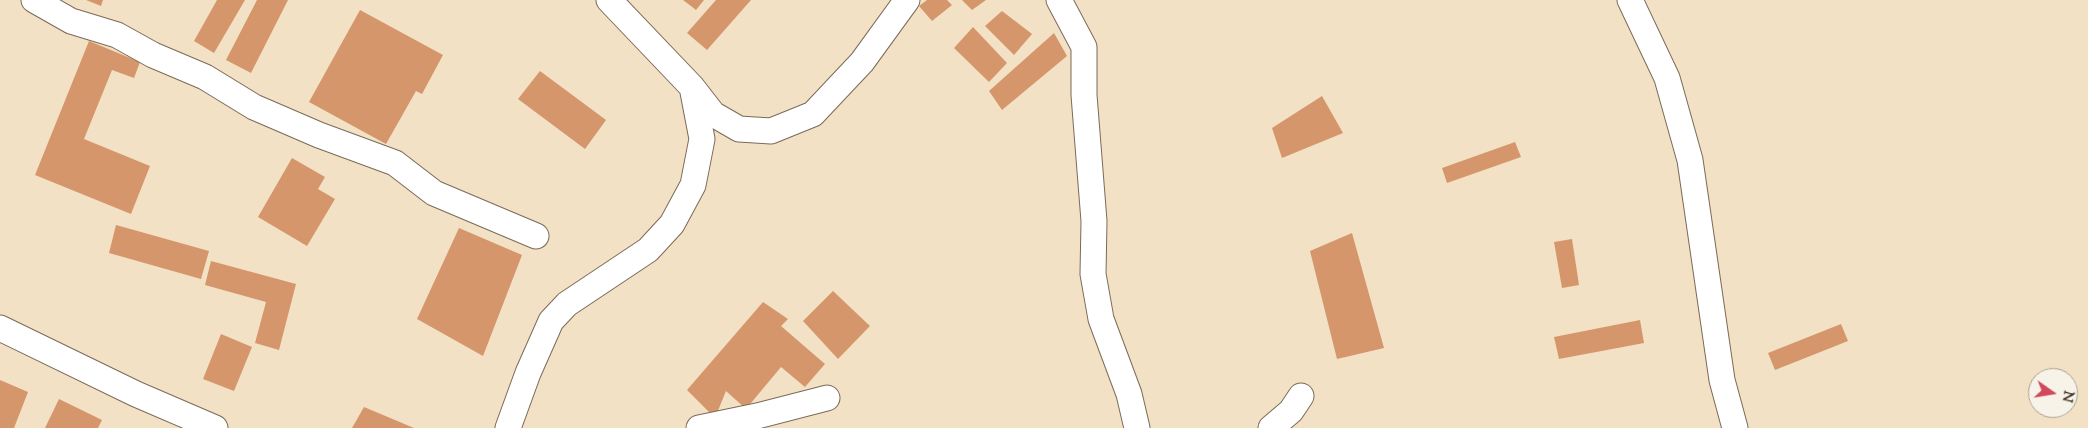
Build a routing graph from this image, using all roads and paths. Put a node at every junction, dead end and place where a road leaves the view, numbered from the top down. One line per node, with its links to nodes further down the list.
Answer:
1 (34, 0): 7 (street)
2 (609, 0): 6 (street)
3 (907, 0): 6 (street)
4 (1059, 0): 14 (street)
5 (1630, 0): 16 (street)
6 (692, 87): 12 (street)
7 (536, 236)
8 (0, 328): 11 (street)
9 (1301, 396): 15 (street)
10 (827, 398): 13 (street)
11 (215, 428)
12 (508, 428)
13 (699, 428)
14 (1137, 428)
15 (1271, 428)
16 (1735, 428)

